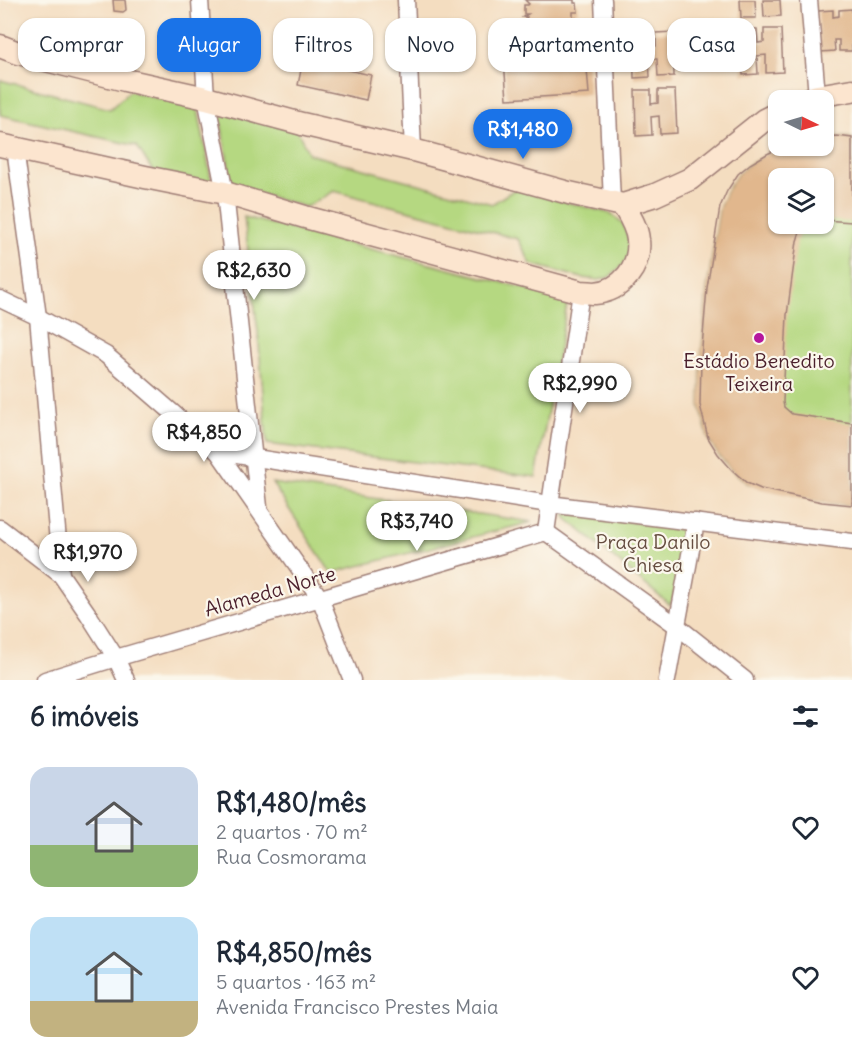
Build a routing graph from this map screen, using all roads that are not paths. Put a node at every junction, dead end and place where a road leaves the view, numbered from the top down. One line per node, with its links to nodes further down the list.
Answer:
1 (200, 0): 9 (street)
2 (406, 0): 12 (street)
3 (603, 0): 14 (street)
4 (809, 0): 6 (street)
5 (0, 46): 9 (main road)
6 (812, 90)
7 (852, 90): 8 (main road)
8 (834, 94)
9 (206, 98): 12 (main road); 13 (street)
10 (768, 118): 14 (main road)
11 (8, 147): 13 (main road); 17 (street)
12 (413, 150): 14 (main road)
13 (225, 193): 15 (main road); 19 (street)
14 (618, 203): 15 (main road)
15 (581, 292): 20 (street)
16 (0, 299): 17 (street)
17 (38, 317): 18 (street); 26 (street)
18 (218, 452): 19 (street); 21 (street)
19 (253, 457): 20 (street); 21 (street)
20 (549, 504): 22 (street); 24 (street)
21 (259, 511): 27 (street)
22 (696, 522): 25 (street); 28 (street)
23 (0, 528): 26 (street)
24 (546, 532): 27 (street, Alameda Norte); 28 (street)
25 (852, 542)
26 (61, 575): 29 (street)
27 (320, 598): 29 (street, Alameda Norte); 32 (street)
28 (677, 626): 33 (street); 34 (street)
29 (116, 658): 30 (street, Alameda Norte); 31 (street)
30 (45, 680)
31 (126, 680)
32 (352, 680)
33 (666, 680)
34 (745, 680)

